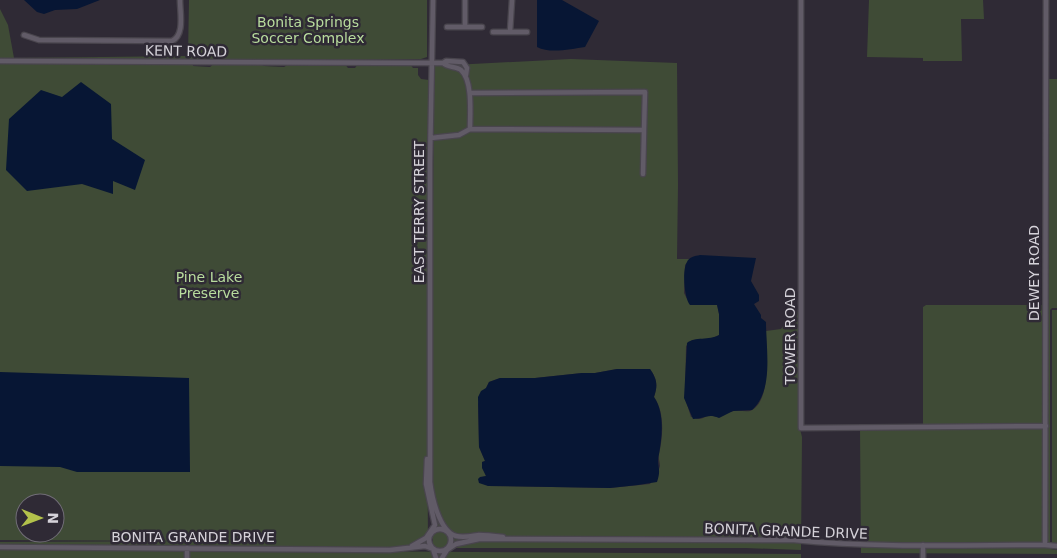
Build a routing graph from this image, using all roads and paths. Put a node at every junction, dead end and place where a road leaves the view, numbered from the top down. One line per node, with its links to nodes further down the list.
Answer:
1 (180, 0): 13 (street)
2 (433, 0): 15 (street, EAST TERRY STREET)
3 (465, 0): 8 (street)
4 (512, 0): 11 (street)
5 (801, 0): 26 (street, TOWER ROAD)
6 (1046, 0): 26 (street, DEWEY ROAD)
7 (447, 27): 8 (street)
8 (465, 27): 9 (street)
9 (482, 27)
10 (492, 32): 11 (street)
11 (510, 32): 12 (street)
12 (527, 32)
13 (24, 35)
14 (0, 61): 15 (street, KENT ROAD)
15 (432, 62): 16 (street, KENT ROAD); 23 (street, EAST TERRY STREET)
16 (443, 63): 17 (street, KENT ROAD); 18 (street)
17 (466, 66): 18 (street); 19 (street)
18 (461, 71): 19 (street)
19 (466, 75): 20 (street)
20 (470, 93): 21 (street); 22 (street)
21 (470, 129): 22 (street); 23 (street)
22 (644, 130): 24 (street)
23 (431, 138): 25 (street, EAST TERRY STREET)
24 (643, 174)
25 (430, 425): 27 (street, EAST TERRY STREET); 28 (street, EAST TERRY STREET)
26 (1046, 426): 31 (street, DEWEY ROAD)
27 (448, 532): 28 (street); 29 (street, BONITA GRANDE DRIVE); 37 (street)
28 (431, 533): 35 (street); 36 (street, BONITA GRANDE DRIVE)
29 (514, 538): 30 (street, BONITA GRANDE DRIVE); 37 (street, BONITA GRANDE DRIVE)
30 (923, 545): 31 (street, BONITA GRANDE DRIVE); 41 (street)
31 (1045, 545): 32 (street, BONITA GRANDE DRIVE)
32 (1057, 546)
33 (0, 547): 34 (street, BONITA GRANDE DRIVE)
34 (187, 548): 36 (street, BONITA GRANDE DRIVE); 38 (street)
35 (433, 549): 36 (street, BONITA GRANDE DRIVE); 37 (street); 39 (street)
36 (387, 550)
37 (446, 550): 40 (street)
38 (187, 558)
39 (436, 558)
40 (442, 558)
41 (923, 558)

